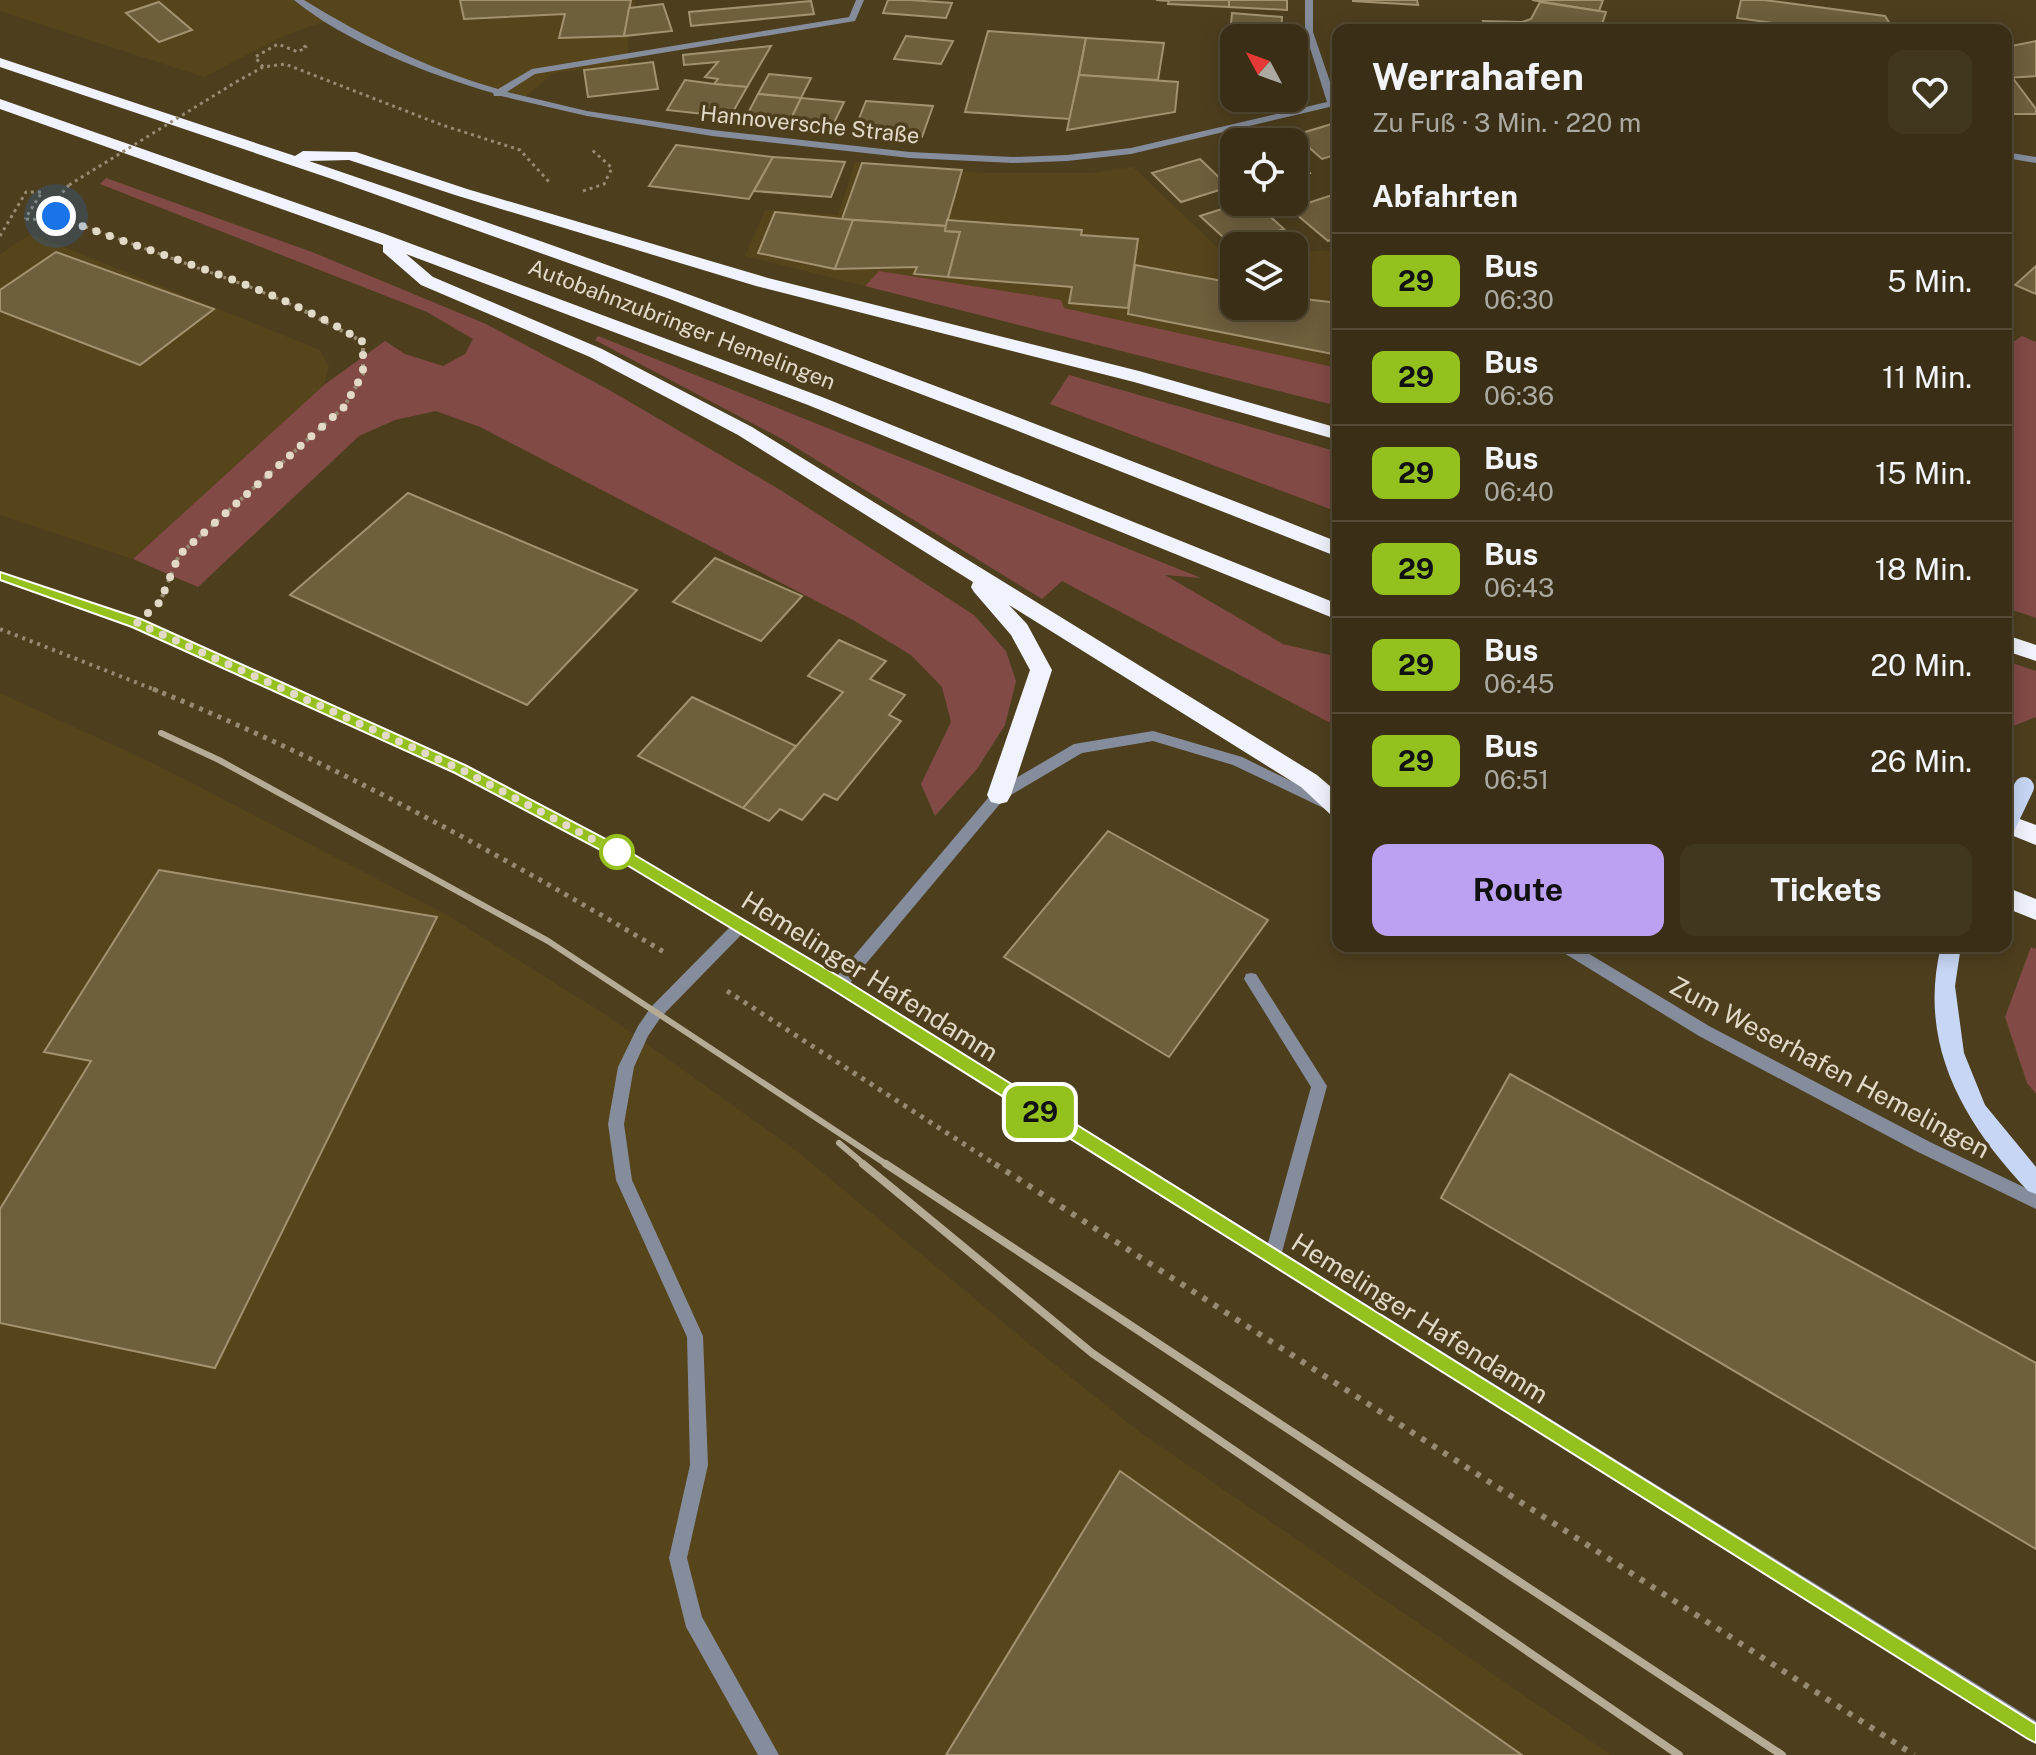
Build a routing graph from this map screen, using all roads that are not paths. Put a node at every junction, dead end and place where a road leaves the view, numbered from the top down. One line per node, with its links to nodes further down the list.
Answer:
1 (298, 0): 5 (street, Hannoversche Straße)
2 (860, 0): 5 (street)
3 (1309, 0): 6 (street)
4 (0, 62): 10 (highway, Autobahnzubringer Hemelingen)
5 (497, 94): 8 (street, Hannoversche Straße)
6 (1332, 95)
7 (0, 104): 12 (highway, Autobahnzubringer Hemelingen)
8 (1332, 104)
9 (2012, 156): 11 (street)
10 (289, 157): 13 (highway); 14 (highway, Autobahnzubringer Hemelingen)
11 (2036, 160)
12 (379, 238): 15 (highway); 17 (highway, Autobahnzubringer Hemelingen)
13 (1332, 432)
14 (1332, 548)
15 (967, 570): 21 (highway); 22 (highway)
16 (0, 577): 29 (street, Hemelinger Hafendamm)
17 (1332, 610)
18 (2012, 645): 19 (highway)
19 (2036, 653)
20 (2030, 782): 24 (main road, bridge)
21 (999, 795): 23 (street); 33 (street)
22 (1332, 803)
23 (1332, 806)
24 (2012, 814)
25 (2012, 826): 26 (highway)
26 (2036, 835)
27 (2012, 900): 28 (highway)
28 (2036, 910)
29 (741, 926): 33 (street, Hemelinger Hafendamm); 38 (street)
30 (1574, 952): 35 (street, Zum Weserhafen Hemelingen)
31 (1950, 952): 34 (main road)
32 (1251, 979): 36 (street)
33 (839, 985): 36 (street, Hemelinger Hafendamm)
34 (2036, 1183)
35 (2036, 1201)
36 (1272, 1257): 37 (street, Hemelinger Hafendamm)
37 (2036, 1732)
38 (769, 1755)

